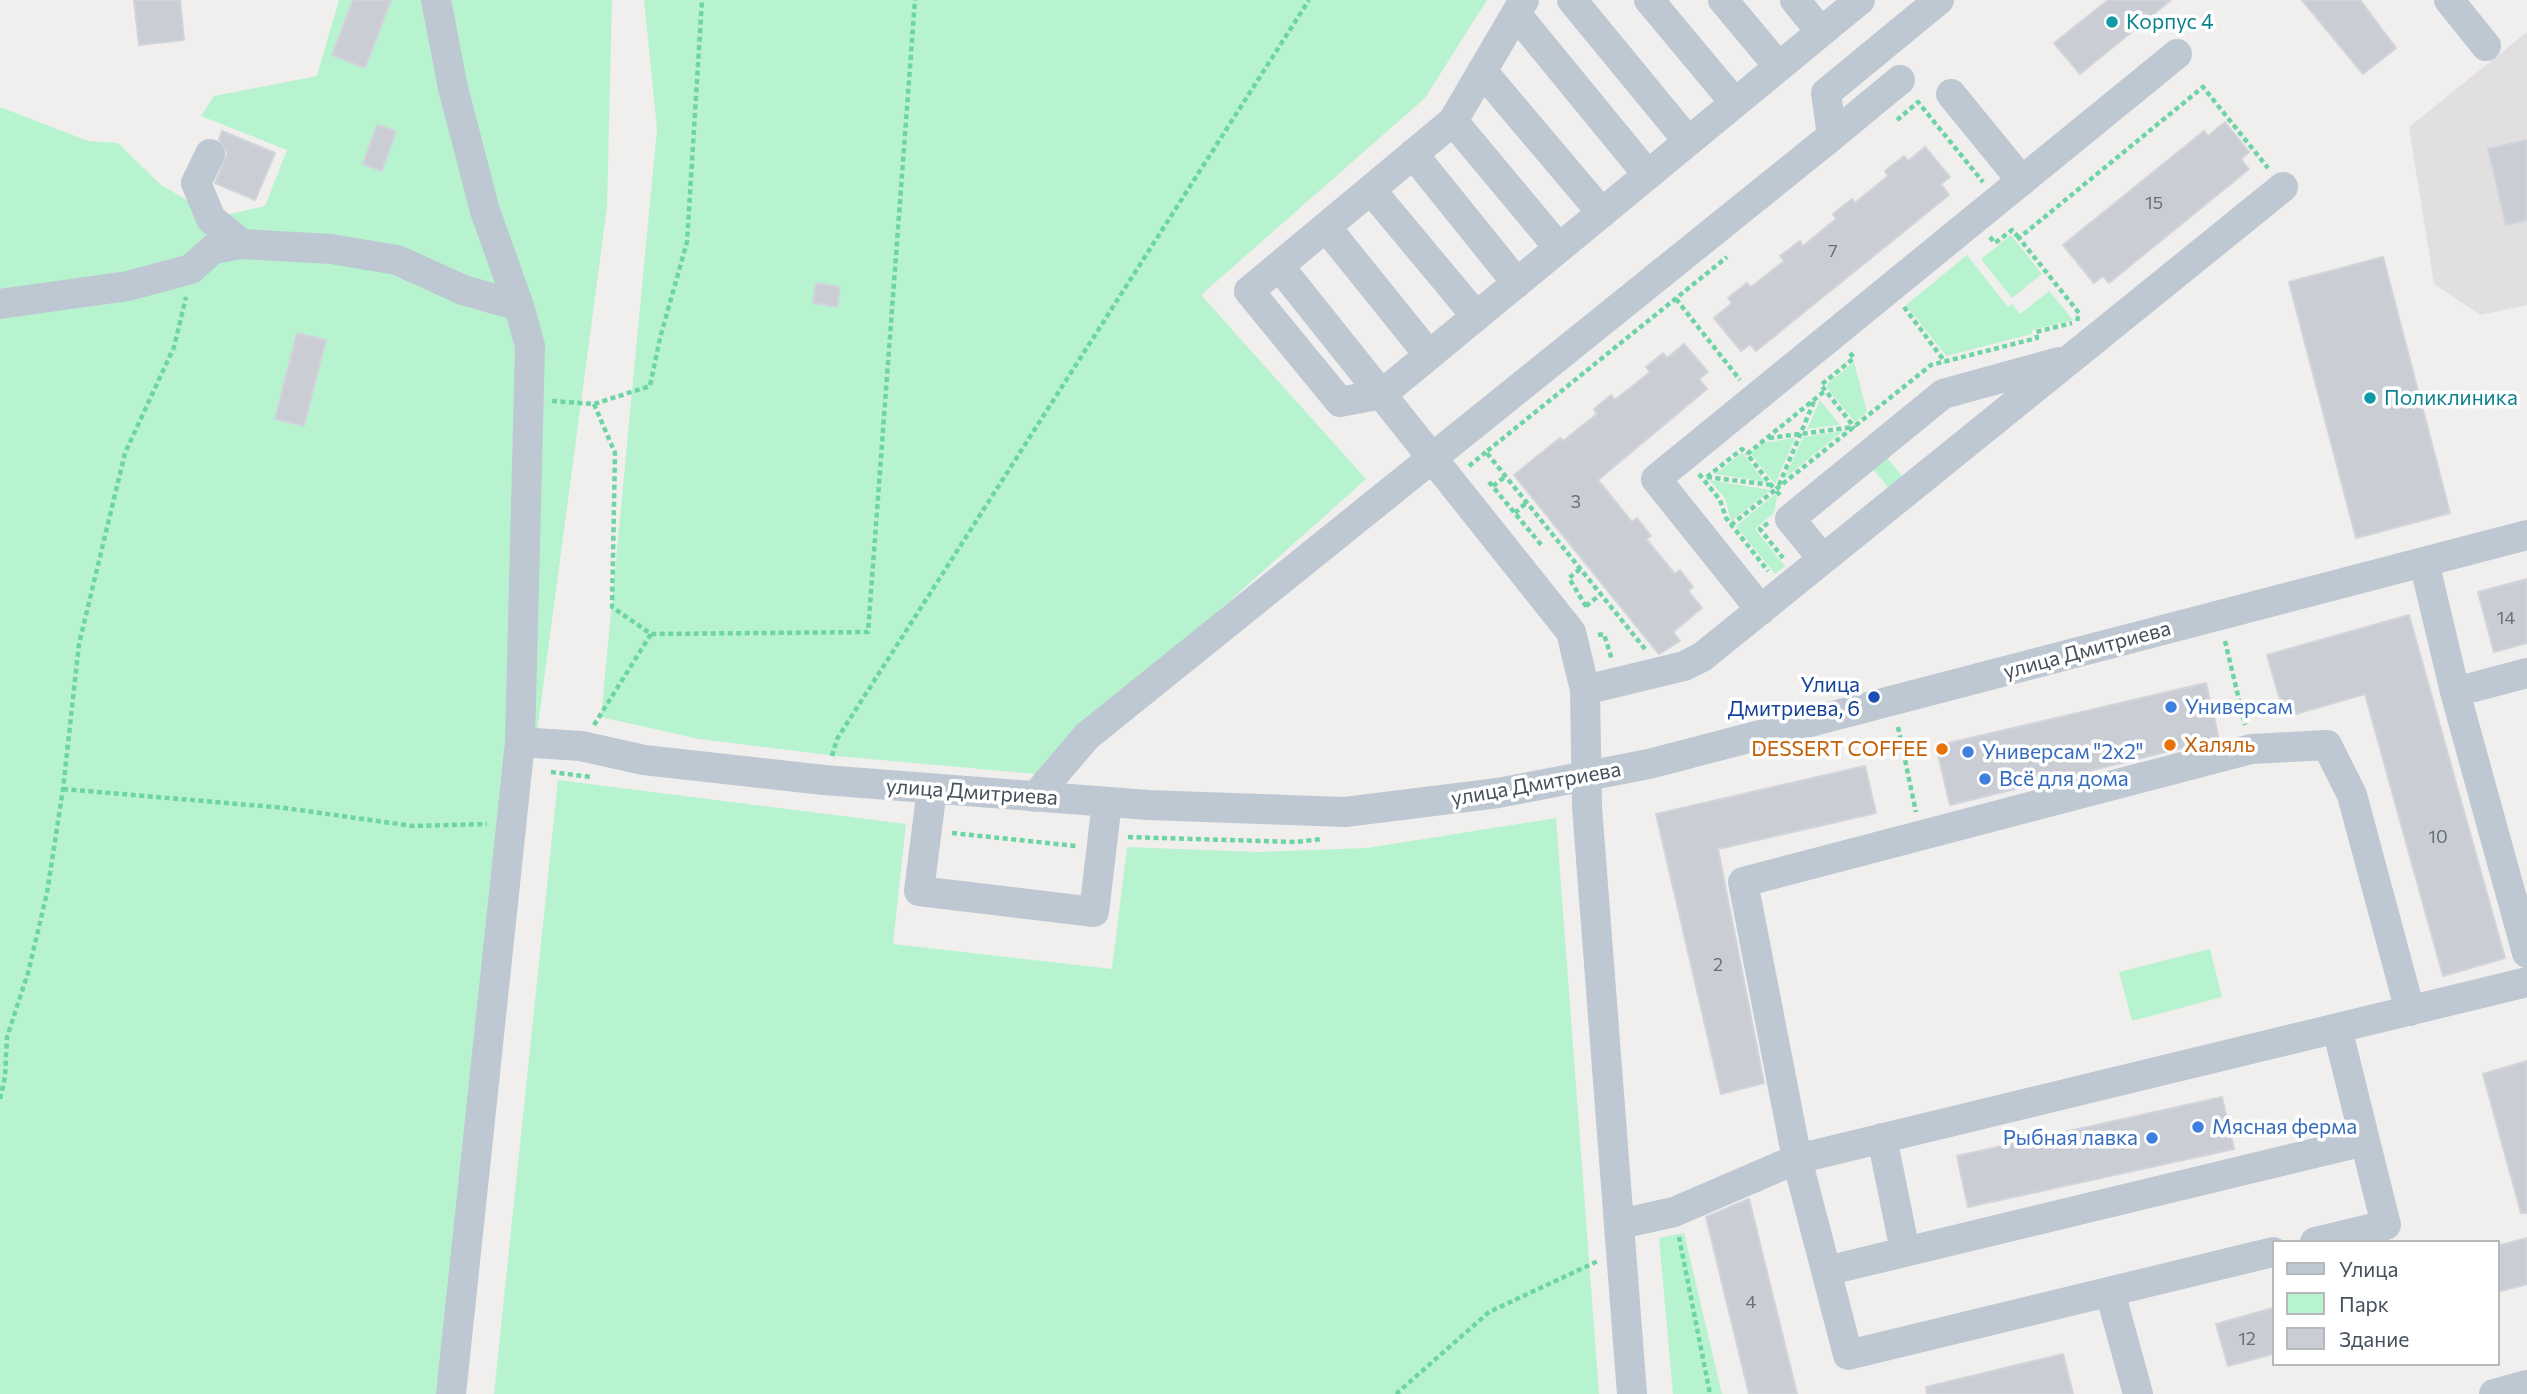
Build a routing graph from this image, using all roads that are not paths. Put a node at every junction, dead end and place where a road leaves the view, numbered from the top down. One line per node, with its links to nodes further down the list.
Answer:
1 (436, 0): 33 (street)
2 (1572, 0): 20 (street)
3 (1649, 0): 17 (street)
4 (1723, 0): 13 (street)
5 (1795, 0): 10 (street)
6 (1860, 0): 10 (street)
7 (1939, 0): 19 (street)
8 (2449, 0): 11 (street)
9 (1520, 7): 14 (street); 23 (street)
10 (1821, 32): 13 (street)
11 (2486, 46)
12 (2177, 54): 24 (street)
13 (1779, 67): 17 (street)
14 (1482, 71): 18 (street); 27 (street)
15 (1900, 80): 19 (street)
16 (1951, 94): 24 (street)
17 (1735, 103): 20 (street)
18 (1453, 121): 22 (street); 30 (street)
19 (1832, 136): 38 (street)
20 (1688, 141): 23 (street)
21 (210, 155): 29 (street)
22 (1413, 155): 26 (street); 31 (street)
23 (1648, 175): 27 (street)
24 (2022, 181): 42 (street)
25 (2279, 181): 36 (street)
26 (1371, 190): 28 (street); 34 (street)
27 (1602, 213): 30 (street)
28 (1326, 227): 35 (street); 37 (street)
29 (242, 244): 32 (street); 33 (street)
30 (1559, 248): 31 (street)
31 (1517, 282): 34 (street)
32 (0, 304)
33 (519, 306): 46 (street)
34 (1476, 316): 35 (street)
35 (1429, 355): 37 (street)
36 (2071, 359): 40 (street); 40 (street)
37 (1382, 394): 38 (street)
38 (1433, 458): 44 (street); 49 (street)
39 (2527, 535): 41 (street, улица Дмитриева)
40 (1823, 559): 42 (street)
41 (2424, 562): 45 (street); 47 (street, улица Дмитриева)
42 (1761, 610): 44 (street)
43 (2527, 673): 45 (street)
44 (1586, 690): 47 (street)
45 (2455, 692): 51 (street)
46 (520, 741): 48 (street, улица Дмитриева); 65 (street)
47 (1586, 777): 50 (street, улица Дмитриева); 58 (street)
48 (932, 789): 49 (street, улица Дмитриева); 50 (street)
49 (1035, 797): 50 (street, улица Дмитриева)
50 (1107, 802)
51 (2527, 953)
52 (2527, 982): 53 (street)
53 (2410, 1010): 54 (street); 57 (street)
54 (2337, 1028): 55 (street); 56 (street)
55 (1882, 1138): 57 (street); 60 (street)
56 (2365, 1141): 59 (street); 62 (street)
57 (1797, 1159): 58 (street); 62 (street)
58 (1620, 1224): 66 (street)
59 (2323, 1240)
60 (1903, 1241)
61 (2272, 1252): 63 (street)
62 (1826, 1271): 63 (street)
63 (2110, 1292): 67 (street)
64 (2527, 1385): 68 (street)
65 (451, 1394)
66 (1632, 1394)
67 (2138, 1394)
68 (2494, 1394)

